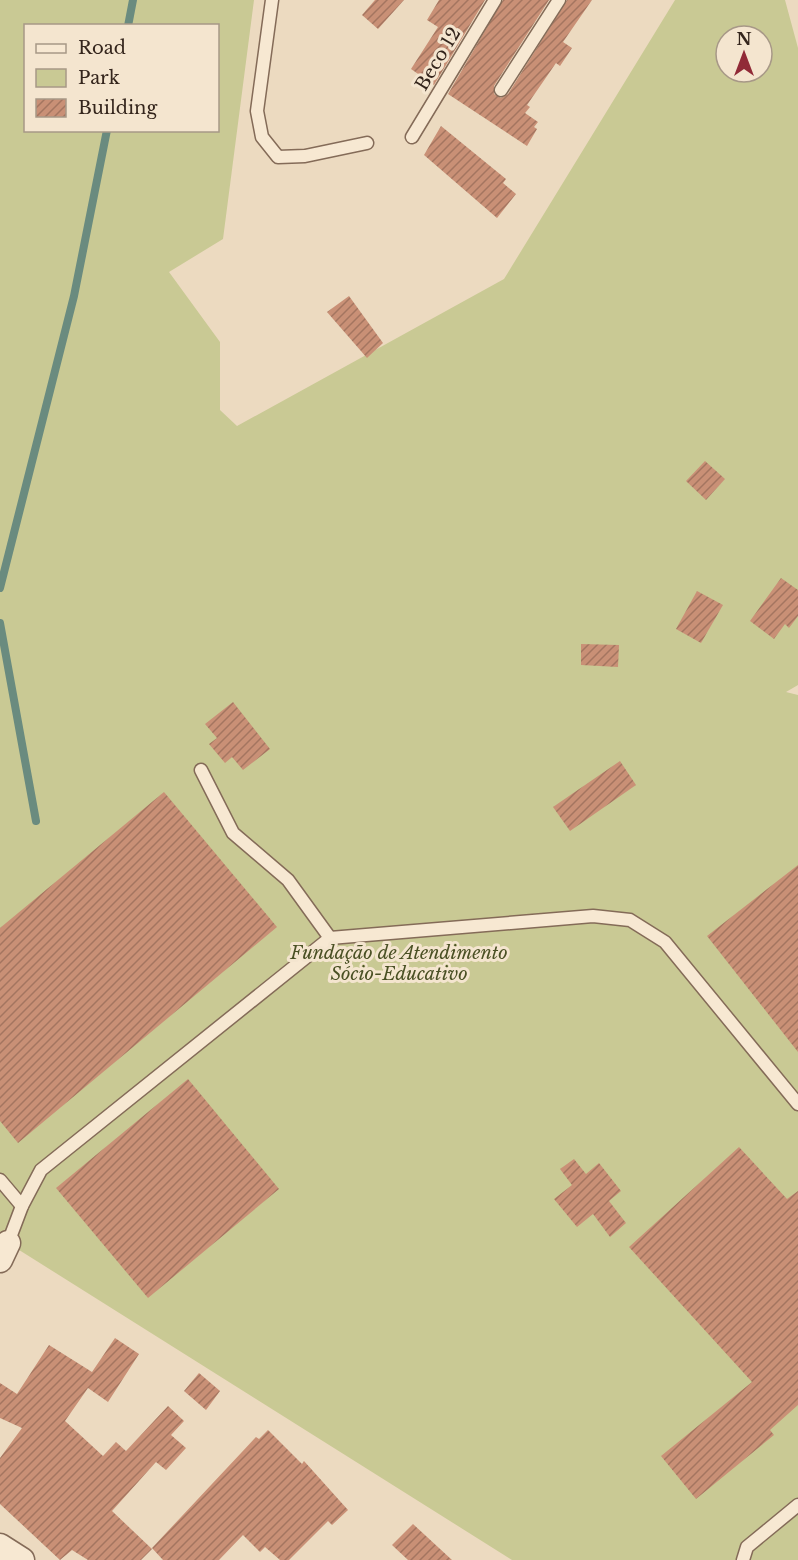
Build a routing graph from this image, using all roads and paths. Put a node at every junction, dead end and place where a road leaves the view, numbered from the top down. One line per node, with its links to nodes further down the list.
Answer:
1 (272, 0): 6 (lane)
2 (495, 0): 5 (lane, Beco 12)
3 (559, 0): 4 (lane)
4 (501, 90)
5 (412, 137)
6 (367, 143)
7 (201, 770): 8 (lane)
8 (330, 938): 9 (lane); 11 (lane)
9 (798, 1104)
10 (0, 1180): 11 (lane)
11 (22, 1206): 12 (lane)
12 (4, 1252)
13 (798, 1504): 16 (lane)
14 (0, 1545): 15 (street)
15 (22, 1560)
16 (743, 1560)

